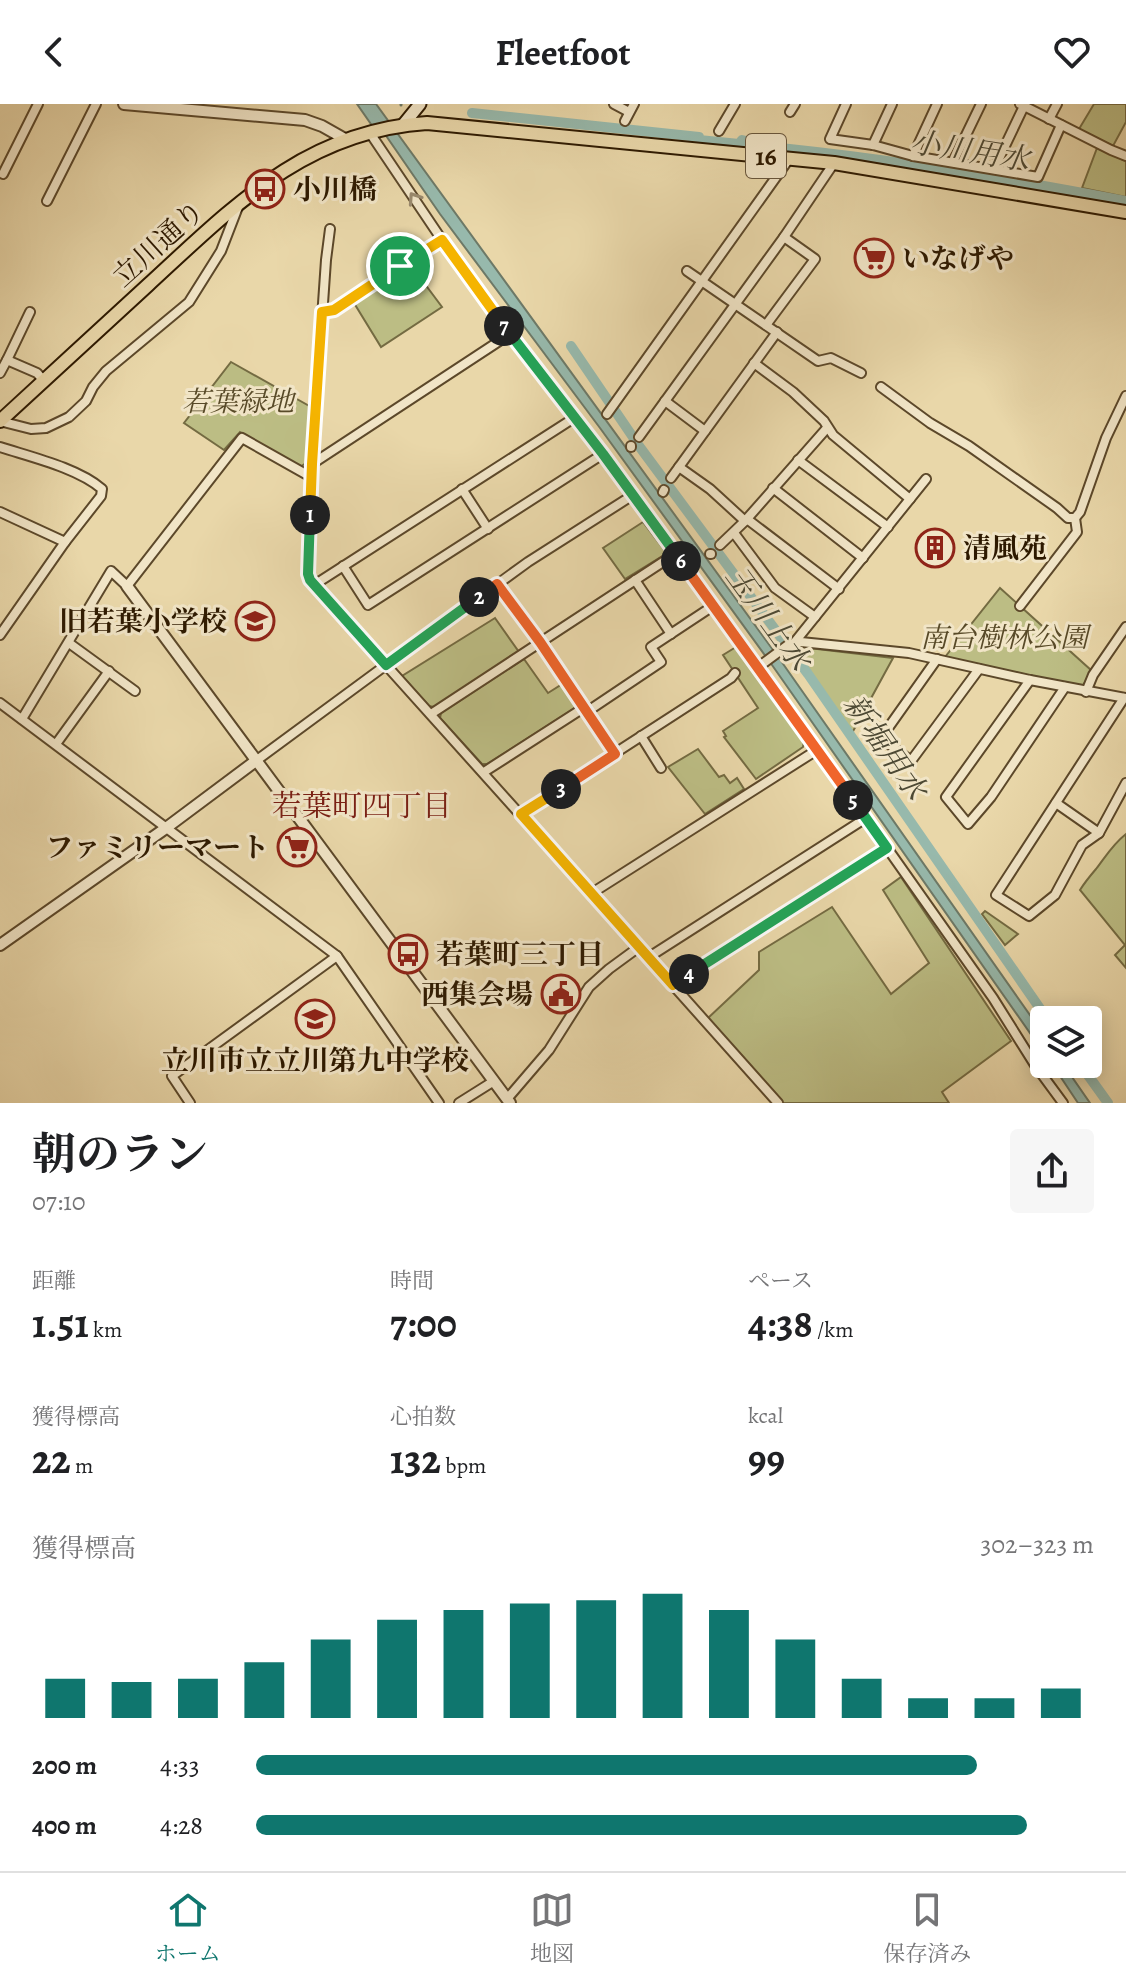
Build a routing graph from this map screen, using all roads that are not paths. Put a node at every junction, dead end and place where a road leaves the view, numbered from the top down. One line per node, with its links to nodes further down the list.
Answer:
1 (38, 104): 27 (street)
2 (96, 104): 28 (street)
3 (124, 104): 19 (street)
4 (420, 104): 15 (main road)
5 (614, 104): 13 (street)
6 (735, 104): 17 (street)
7 (846, 104): 20 (street)
8 (892, 104): 20 (street)
9 (937, 104): 21 (street)
10 (981, 104): 24 (street)
11 (1057, 104): 14 (street)
12 (1022, 105): 14 (street); 26 (street)
13 (629, 112)
14 (1049, 119): 16 (street)
15 (400, 125): 18 (main road, 16); 23 (main road, 16)
16 (1061, 125): 22 (street); 26 (street)
17 (719, 131)
18 (371, 132): 19 (main road, 立川通り / 16); 33 (street, one-way to 18)
19 (345, 139): 29 (main road, 立川通り / 16)
20 (873, 145): 21 (street)
21 (913, 156): 24 (street)
22 (1126, 156)
23 (789, 159): 25 (main road, 16); 35 (street)
24 (953, 162): 26 (street)
25 (834, 163): 30 (main road, 16); 32 (street)
26 (994, 169)
27 (3, 174)
28 (47, 201)
29 (240, 202): 46 (main road, 立川通り / 16); 52 (street)
30 (1126, 212)
31 (330, 229): 38 (street)
32 (784, 237): 36 (street); 39 (street)
33 (442, 240): 38 (street); 41 (street)
34 (687, 271): 35 (street)
35 (701, 280): 36 (street); 50 (street)
36 (736, 304): 39 (street); 49 (street)
37 (30, 312): 42 (street)
38 (322, 312): 59 (street)
39 (766, 325): 40 (street)
40 (777, 332): 43 (street); 45 (street)
41 (510, 334): 51 (street); 59 (street)
42 (7, 360): 44 (street); 46 (street)
43 (754, 363): 53 (street); 54 (street)
44 (0, 373)
45 (861, 373)
46 (44, 381): 52 (main road, 立川通り / 16)
47 (881, 387): 69 (street)
48 (1126, 396): 69 (street)
49 (665, 401): 54 (street); 55 (street)
50 (612, 409)
51 (574, 418): 57 (street); 65 (street)
52 (0, 421)
53 (827, 428): 58 (street); 67 (street)
54 (705, 431): 60 (street)
55 (639, 437)
56 (0, 447): 74 (street)
57 (603, 454): 66 (street); 72 (street)
58 (798, 460): 64 (street); 71 (street)
59 (312, 464): 61 (street)
60 (679, 467): 62 (street); 70 (street)
61 (311, 477): 81 (street); 82 (street)
62 (671, 478)
63 (926, 479): 67 (street)
64 (773, 488): 70 (street); 77 (street)
65 (462, 489): 72 (street); 78 (street)
66 (633, 495): 76 (street); 80 (street)
67 (910, 499): 71 (street)
68 (0, 512): 74 (street)
69 (1075, 518): 85 (street)
70 (746, 520): 73 (street); 83 (street)
71 (888, 527): 77 (street)
72 (488, 529): 78 (street)
73 (734, 533): 75 (street); 86 (street)
74 (65, 542): 89 (street)
75 (720, 545)
76 (675, 554): 79 (street); 84 (street)
77 (863, 558): 83 (street)
78 (343, 566): 81 (street)
79 (635, 580): 88 (street); 90 (street)
80 (497, 584): 90 (street); 94 (street)
81 (314, 585): 94 (street)
82 (127, 586): 91 (street); 112 (street)
83 (839, 589): 86 (street)
84 (713, 606): 88 (street); 95 (street)
85 (1020, 606)
86 (815, 617): 92 (street)
87 (1126, 627): 102 (street)
88 (671, 634): 105 (street)
89 (0, 635)
90 (540, 642): 105 (street); 106 (street)
91 (69, 643): 97 (street); 107 (street)
92 (788, 645): 93 (street); 95 (street)
93 (937, 659): 96 (street); 96 (street)
94 (386, 665): 106 (street); 112 (street)
95 (757, 668): 110 (street)
96 (979, 669): 99 (street)
97 (109, 671): 101 (street); 109 (street)
98 (735, 673): 108 (street)
99 (1030, 680): 100 (street); 100 (street)
100 (1065, 687): 102 (street)
101 (135, 691)
102 (1086, 692): 103 (street)
103 (1125, 698): 116 (street)
104 (0, 703): 107 (street)
105 (586, 709): 111 (street); 114 (street)
106 (431, 714): 114 (street)
107 (22, 719): 109 (street)
108 (641, 736): 111 (street); 113 (street)
109 (56, 744): 119 (street)
110 (817, 750): 118 (street); 122 (street)
111 (615, 754): 117 (street)
112 (257, 760): 119 (street); 128 (street)
113 (661, 768)
114 (484, 772): 117 (street)
115 (1126, 783): 120 (street)
116 (1056, 803): 120 (street); 120 (street)
117 (521, 814): 122 (street)
118 (866, 818): 121 (street); 126 (street)
119 (166, 828): 123 (street); 125 (street)
120 (1099, 833)
121 (887, 848): 127 (street); 134 (street)
122 (592, 893): 124 (street)
123 (0, 945)
124 (639, 947): 126 (street); 129 (street)
125 (337, 956): 130 (street); 131 (street)
126 (649, 957): 127 (street)
127 (673, 985): 133 (street)
128 (494, 1081): 129 (street); 132 (street)
129 (508, 1101)
130 (190, 1103)
131 (439, 1103)
132 (459, 1103)
133 (778, 1103)
134 (1063, 1103)

